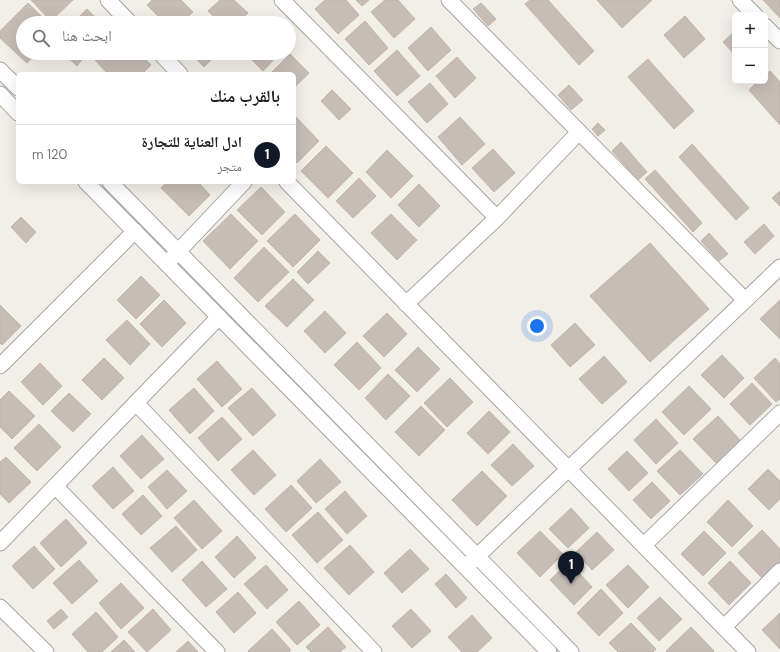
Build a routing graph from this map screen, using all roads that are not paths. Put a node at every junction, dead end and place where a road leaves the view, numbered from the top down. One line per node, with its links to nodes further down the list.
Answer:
1 (108, 0): 6 (street)
2 (448, 0): 15 (street)
3 (740, 0): 5 (street)
4 (286, 2): 20 (street)
5 (752, 12)
6 (123, 16)
7 (768, 29): 8 (street)
8 (780, 41)
9 (167, 60): 11 (street)
10 (0, 70): 12 (street)
11 (178, 72)
12 (16, 86)
13 (0, 94): 14 (street)
14 (16, 111)
15 (579, 132): 20 (street); 25 (street)
16 (88, 184): 21 (street)
17 (112, 184): 22 (street)
18 (242, 184): 22 (street)
19 (289, 184): 26 (street)
20 (497, 218): 26 (street)
21 (135, 231): 23 (street); 28 (street)
22 (178, 252): 23 (street); 35 (street)
23 (167, 264): 27 (street)
24 (780, 267): 25 (street)
25 (745, 300): 31 (street)
26 (406, 304): 31 (street)
27 (219, 317): 29 (street); 36 (street)
28 (0, 366)
29 (136, 403): 32 (street); 43 (street)
30 (780, 413): 34 (street)
31 (569, 469): 34 (street); 35 (street)
32 (55, 486): 33 (street); 42 (street)
33 (0, 543)
34 (644, 545): 39 (street)
35 (477, 556): 36 (street); 44 (street)
36 (466, 568): 40 (street)
37 (780, 570): 39 (street)
38 (0, 607): 41 (street)
39 (724, 627): 45 (street)
40 (544, 651)
41 (46, 652)
42 (216, 652)
43 (374, 652)
44 (571, 652)
45 (748, 652)

